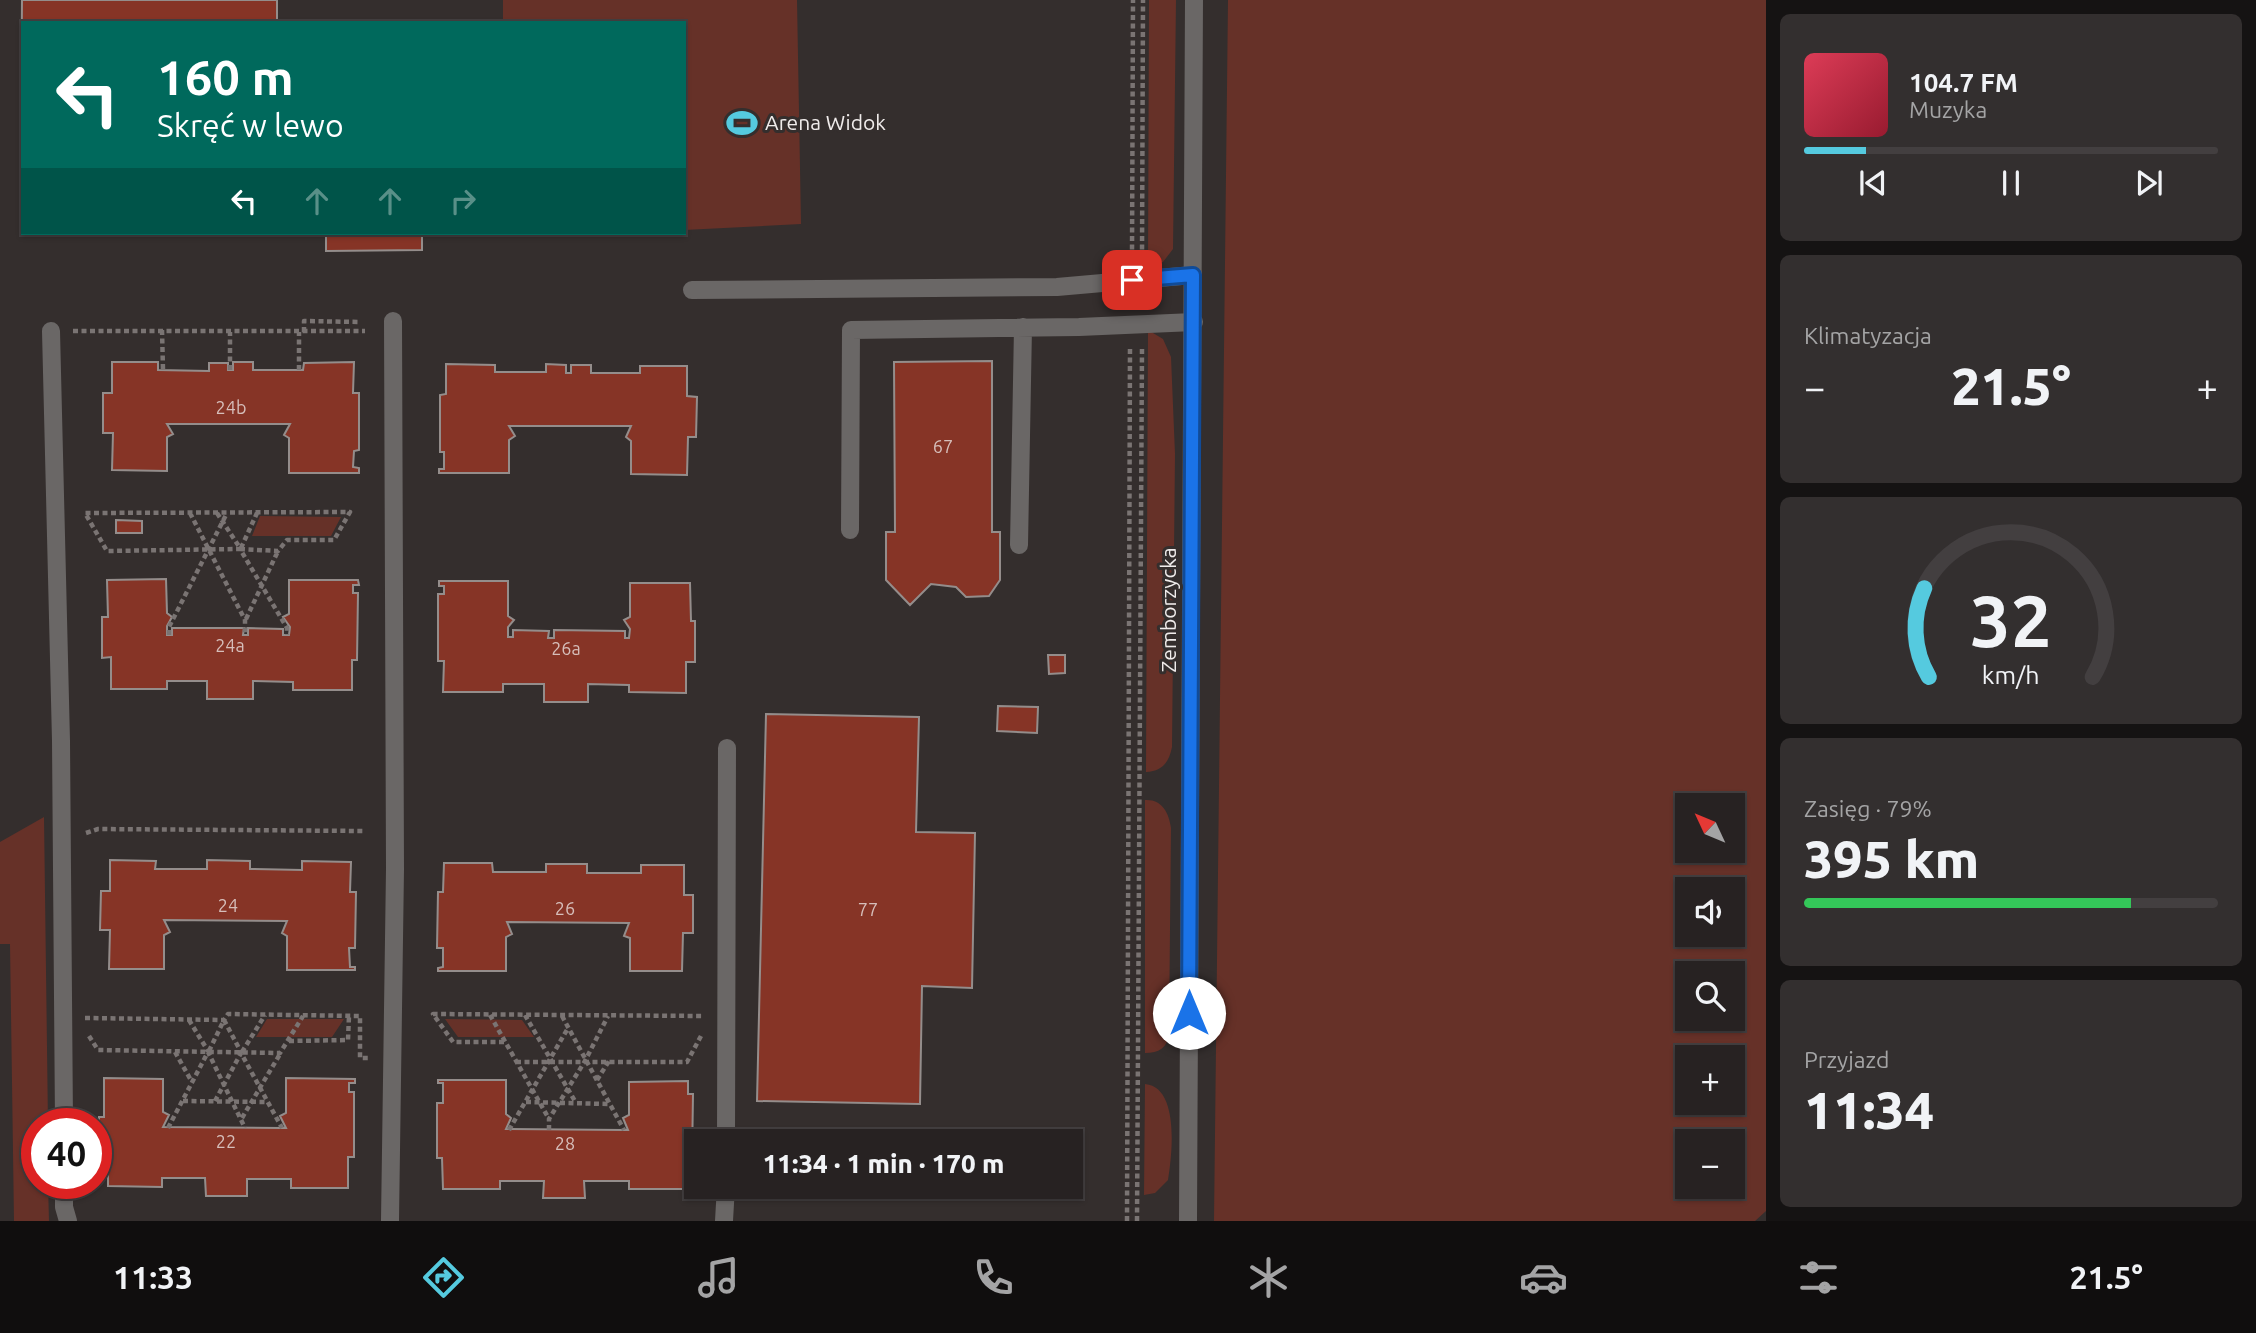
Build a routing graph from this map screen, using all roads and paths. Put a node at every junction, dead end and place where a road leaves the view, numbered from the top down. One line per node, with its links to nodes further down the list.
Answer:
1 (1133, 0): 5 (path)
2 (1143, 0): 5 (path)
3 (1194, 0): 4 (street, Zemborzycka)
4 (1193, 275): 5 (street); 9 (street, Zemborzycka)
5 (1137, 280): 6 (street)
6 (692, 290)
7 (393, 321): 90 (street)
8 (361, 322): 16 (path)
9 (1194, 322): 10 (street); 94 (street, Zemborzycka)
10 (1136, 325): 11 (street); 92 (path); 93 (path)
11 (1023, 327): 25 (street); 26 (street)
12 (162, 330): 13 (path); 15 (path); 17 (path)
13 (51, 331): 77 (street)
14 (365, 331): 16 (path)
15 (230, 332): 16 (path); 18 (path)
16 (302, 332): 19 (path)
17 (163, 370)
18 (230, 370)
19 (299, 370)
20 (190, 513): 21 (path); 27 (path); 27 (path)
21 (217, 513): 22 (path); 24 (path)
22 (227, 513): 23 (path); 24 (path)
23 (257, 513): 28 (path); 29 (path)
24 (222, 522): 27 (path); 28 (path)
25 (850, 530)
26 (1019, 545)
27 (209, 549): 28 (path); 31 (path); 32 (path)
28 (240, 549): 29 (path); 30 (path)
29 (278, 551): 30 (path)
30 (262, 585): 31 (path); 34 (path)
31 (246, 620): 33 (path)
32 (169, 635)
33 (246, 635)
34 (287, 635)
35 (727, 748): 85 (street)
36 (364, 831): 37 (path)
37 (82, 836)
38 (265, 1015): 39 (path); 47 (path); 54 (path)
39 (304, 1015): 41 (path); 50 (path)
40 (490, 1015): 42 (path); 51 (path); 51 (path)
41 (349, 1016): 50 (path); 56 (path)
42 (524, 1016): 43 (path); 57 (path)
43 (562, 1016): 44 (path); 48 (path)
44 (608, 1016): 45 (path); 58 (path)
45 (712, 1016)
46 (189, 1019): 47 (path); 52 (path); 53 (path)
47 (224, 1020): 53 (path); 54 (path)
48 (568, 1028): 57 (path); 58 (path)
49 (705, 1028): 59 (path)
50 (288, 1041): 55 (path)
51 (504, 1042): 60 (path)
52 (175, 1052): 53 (path); 62 (path)
53 (208, 1052): 54 (path); 62 (path); 63 (path)
54 (242, 1053): 55 (path); 63 (path); 64 (path)
55 (280, 1053): 64 (path)
56 (360, 1058)
57 (550, 1061): 58 (path); 60 (path); 65 (path); 66 (path)
58 (585, 1061): 59 (path); 61 (path); 65 (path)
59 (609, 1061): 61 (path)
60 (516, 1062): 66 (path)
61 (597, 1080): 76 (path)
62 (192, 1083): 67 (path)
63 (224, 1084): 68 (path); 69 (path)
64 (260, 1087): 70 (path); 71 (path)
65 (567, 1089): 74 (path); 75 (path)
66 (532, 1091): 72 (path); 73 (path)
67 (182, 1101): 68 (path); 80 (path)
68 (215, 1101): 69 (path)
69 (232, 1101): 70 (path); 78 (path)
70 (252, 1101): 71 (path); 78 (path)
71 (268, 1102): 82 (path)
72 (526, 1102): 73 (path); 83 (path)
73 (539, 1102): 74 (path); 79 (path)
74 (559, 1102): 75 (path); 79 (path)
75 (576, 1103): 76 (path)
76 (610, 1104): 86 (path)
77 (64, 1108)
78 (241, 1119): 81 (path)
79 (549, 1119): 84 (path)
80 (168, 1128)
81 (245, 1128)
82 (282, 1128)
83 (509, 1129)
84 (549, 1129)
85 (726, 1129)
86 (624, 1130)
87 (64, 1199): 89 (street)
88 (725, 1199): 91 (street)
89 (68, 1221)
90 (390, 1221)
91 (724, 1221)
92 (1127, 1221)
93 (1137, 1221)
94 (1188, 1221)

